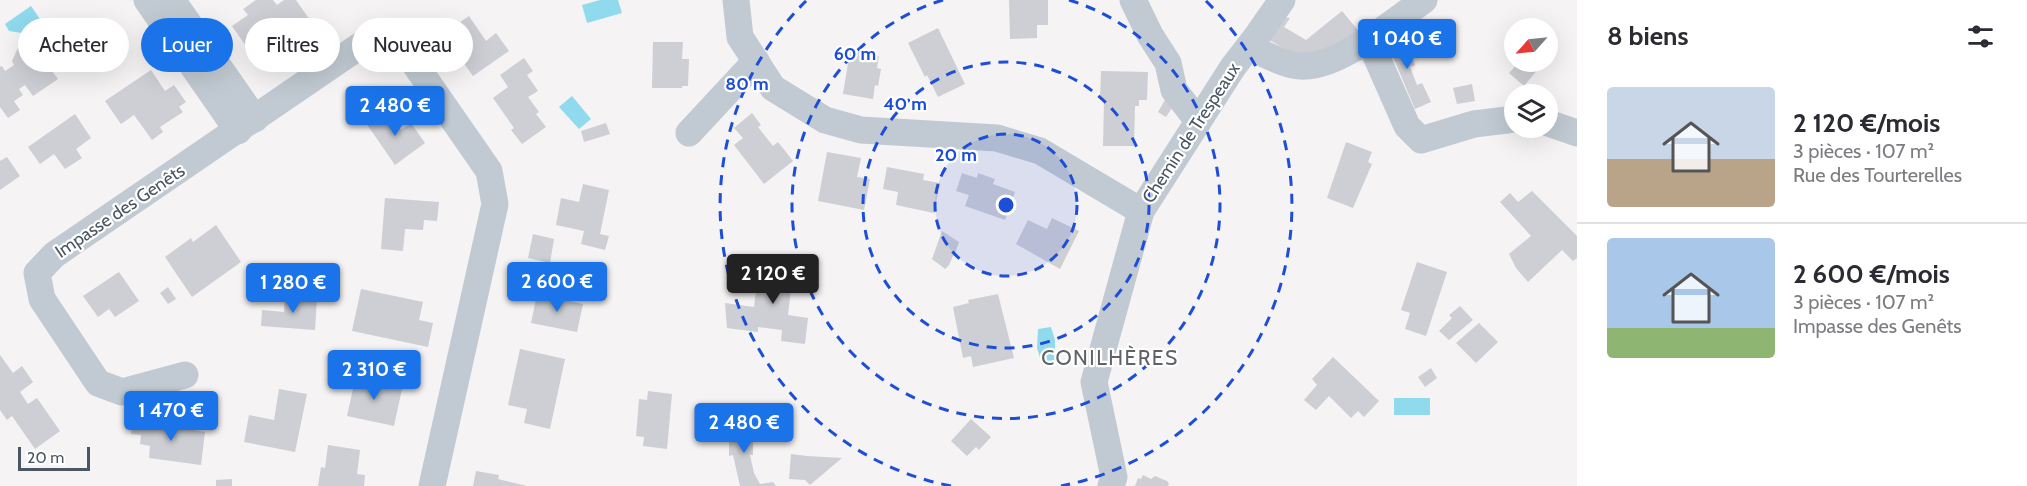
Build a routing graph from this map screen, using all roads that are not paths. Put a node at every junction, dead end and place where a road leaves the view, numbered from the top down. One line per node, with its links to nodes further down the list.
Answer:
1 (147, 0): 12 (street)
2 (172, 0): 12 (street)
3 (736, 0): 9 (street)
4 (1133, 0): 10 (street)
5 (1282, 0): 8 (street, Chemin de Trespeaux)
6 (1424, 0): 7 (street)
7 (1369, 40): 8 (street); 11 (street)
8 (1249, 46): 10 (street, Chemin de Trespeaux)
9 (756, 61): 14 (street); 16 (street)
10 (1198, 121): 16 (street, Chemin de Trespeaux)
11 (1504, 121)
12 (247, 125): 17 (street, Impasse des Genêts); 18 (street, Impasse des Genêts)
13 (1558, 126): 15 (street)
14 (689, 133)
15 (1577, 133)
16 (1141, 211): 19 (street, Chemin de Trespeaux)
17 (185, 375)
18 (432, 486)
19 (1111, 486)

